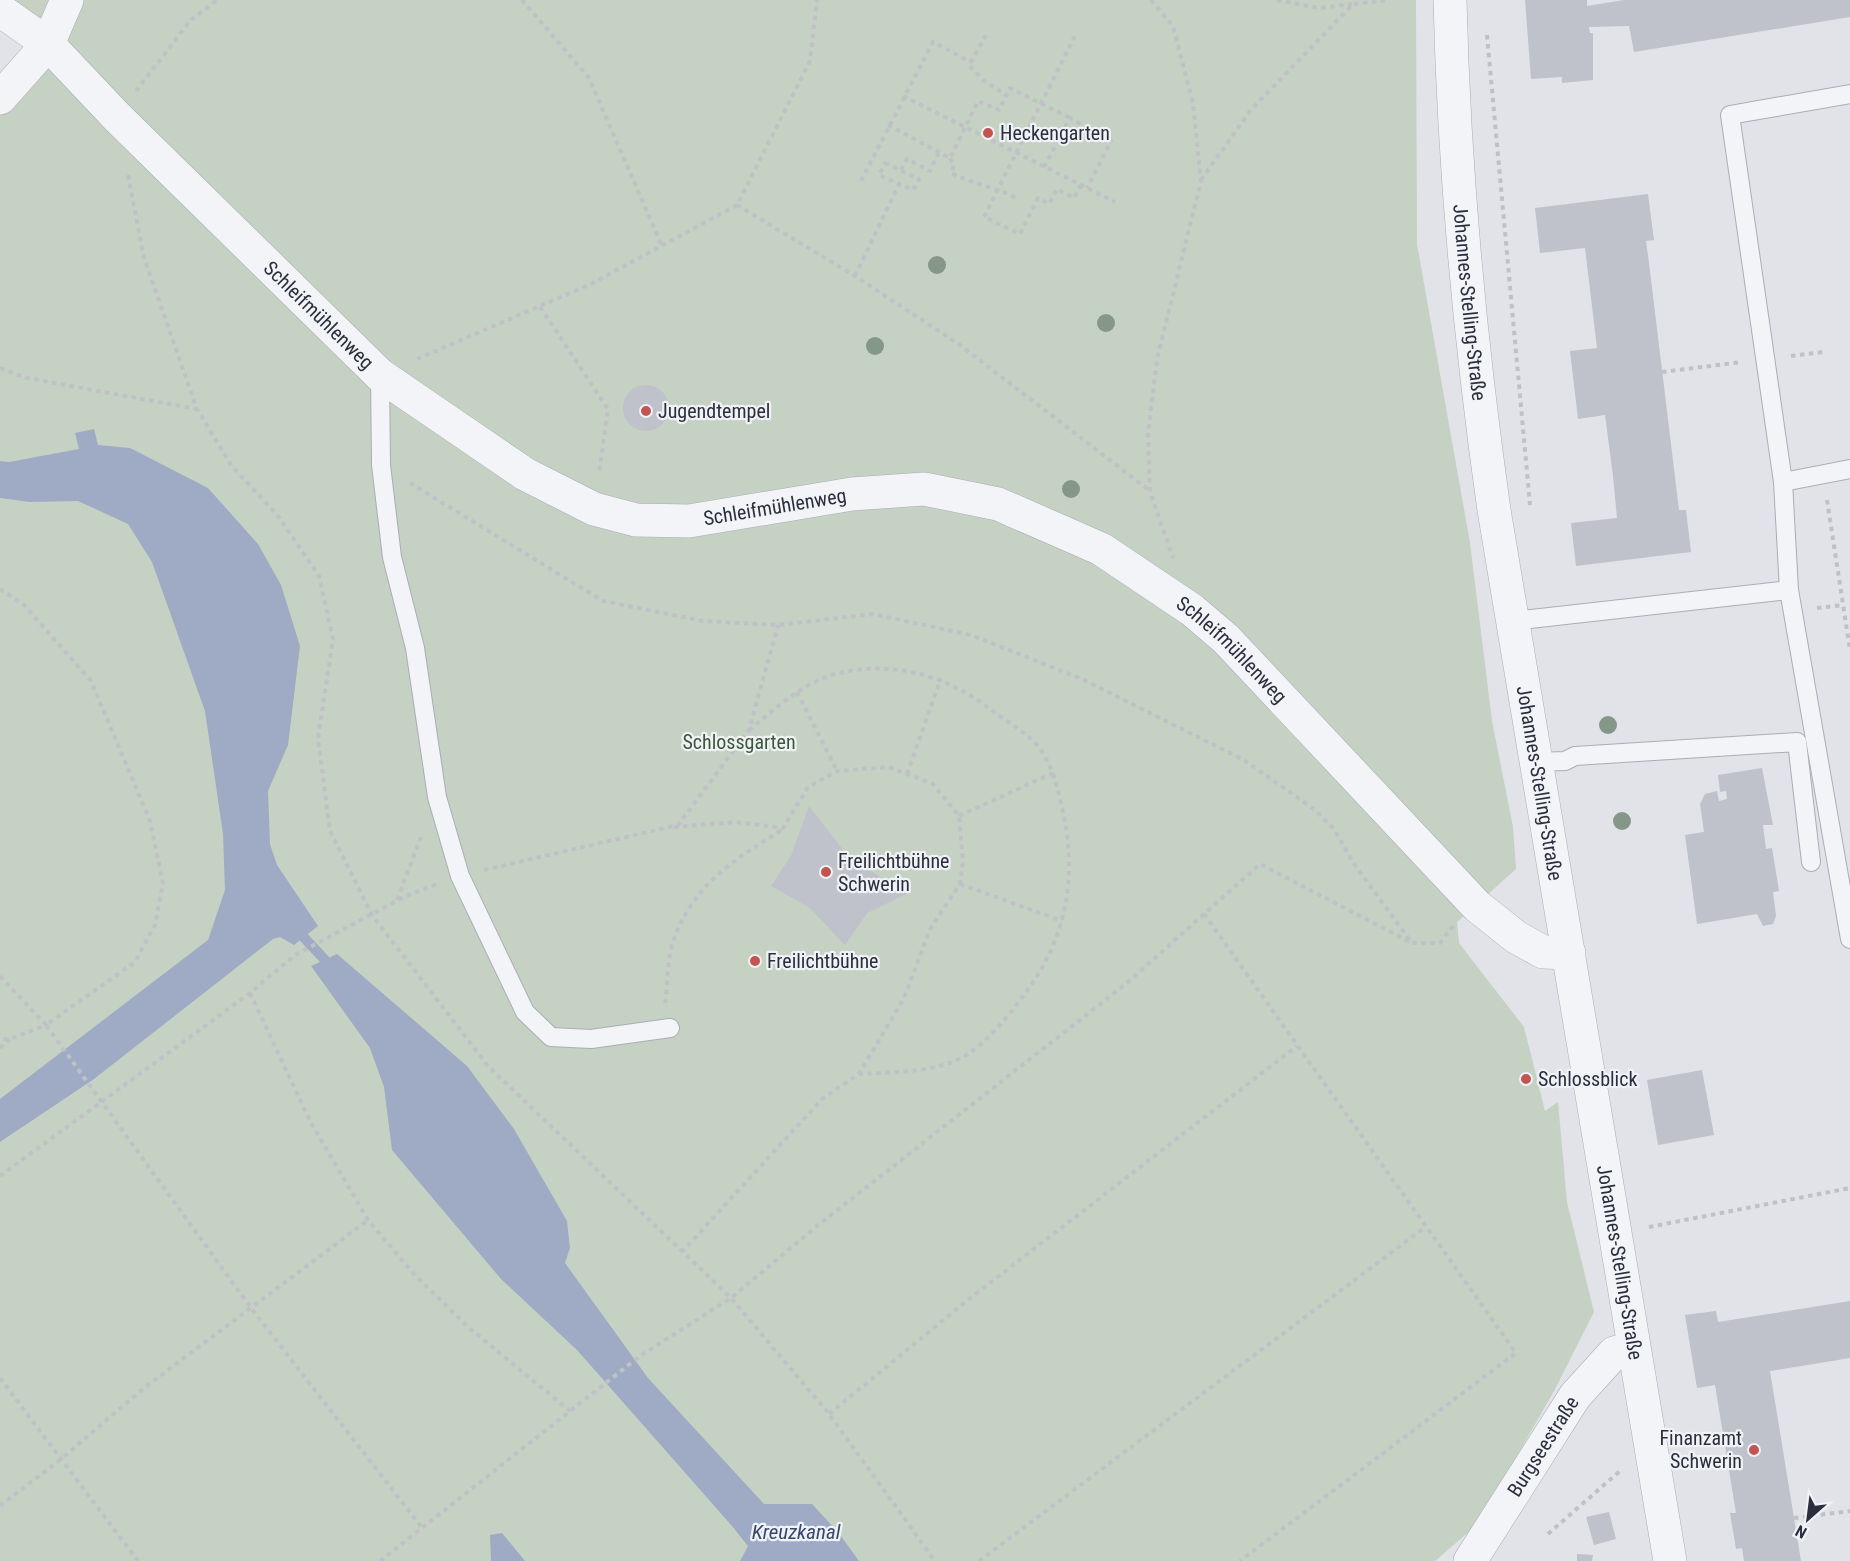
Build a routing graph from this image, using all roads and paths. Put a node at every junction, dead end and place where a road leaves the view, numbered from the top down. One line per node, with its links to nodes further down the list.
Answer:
1 (67, 0): 14 (street)
2 (217, 0): 22 (path)
3 (522, 0): 39 (path)
4 (817, 0): 38 (path)
5 (1150, 0): 31 (path)
6 (1277, 0): 9 (path)
7 (1389, 0): 9 (path)
8 (1450, 0): 56 (street, Johannes-Stelling-Straße)
9 (1353, 4): 31 (path)
10 (0, 10): 14 (street, Schleifmühlenweg)
11 (1486, 23): 52 (path)
12 (986, 35): 15 (path)
13 (1075, 36): 20 (path)
14 (48, 44): 19 (street); 22 (street, Schleifmühlenweg)
15 (971, 63): 17 (path); 18 (path)
16 (1850, 94): 49 (lane)
17 (1006, 95): 20 (path); 24 (path)
18 (903, 96): 23 (path); 24 (path)
19 (0, 98)
20 (1041, 103): 21 (path); 26 (path)
21 (1071, 116): 28 (path); 34 (path)
22 (117, 117): 40 (path); 44 (street, Schleifmühlenweg)
23 (888, 125): 25 (path); 30 (path)
24 (965, 127): 26 (path); 27 (path)
25 (939, 152): 27 (path); 29 (path)
26 (1017, 153): 28 (path); 35 (path)
27 (950, 158): 35 (path)
28 (1044, 167): 33 (path)
29 (901, 170): 32 (path); 32 (path)
30 (861, 181)
31 (1201, 181): 50 (path)
32 (899, 184): 41 (path)
33 (1081, 185): 34 (path); 35 (path)
34 (1087, 188): 37 (path)
35 (998, 189): 36 (path)
36 (1019, 199)
37 (1115, 202)
38 (737, 205): 39 (path); 41 (path)
39 (662, 246): 42 (path)
40 (144, 258)
41 (855, 276): 50 (path)
42 (540, 308): 44 (path); 51 (path)
43 (0, 368): 45 (path)
44 (380, 375): 46 (lane); 51 (street, Schleifmühlenweg)
45 (197, 409)
46 (381, 465): 57 (path); 66 (lane)
47 (1850, 469): 48 (lane)
48 (1823, 474): 49 (lane); 58 (path)
49 (1782, 482): 55 (lane)
50 (1150, 492): 53 (path)
51 (594, 508): 79 (street, Schleifmühlenweg)
52 (1531, 516)
53 (1174, 560)
54 (0, 589): 82 (path)
55 (1789, 591): 56 (lane); 77 (lane)
56 (1513, 621): 62 (street, Johannes-Stelling-Straße)
57 (777, 625): 61 (path); 78 (path)
58 (1850, 650)
59 (941, 678): 60 (path); 64 (path); 65 (path)
60 (797, 692): 61 (path); 63 (path)
61 (749, 730): 68 (path)
62 (1536, 762): 70 (lane); 79 (street, Johannes-Stelling-Straße)
63 (837, 771): 65 (path); 69 (path)
64 (1054, 773): 67 (path); 75 (path)
65 (907, 774): 67 (path)
66 (437, 797): 71 (lane); 73 (path)
67 (958, 816): 72 (path)
68 (668, 828): 69 (path); 71 (path)
69 (783, 828): 83 (path)
70 (1811, 862)
71 (460, 876): 73 (path); 83 (lane)
72 (960, 884): 75 (path); 88 (path)
73 (396, 902): 81 (path)
74 (1204, 914): 78 (path); 86 (path); 99 (path)
75 (1062, 921): 88 (path)
76 (1457, 922): 78 (path)
77 (1850, 939)
78 (1412, 943)
79 (1569, 953): 97 (street, Johannes-Stelling-Straße)
80 (0, 976): 82 (path)
81 (250, 993): 89 (path); 92 (path)
82 (46, 1025): 85 (path); 89 (path)
83 (666, 1029)
84 (0, 1039): 85 (path)
85 (10, 1039): 87 (path)
86 (1297, 1046): 93 (path); 100 (path)
87 (0, 1048)
88 (860, 1074): 95 (path)
89 (101, 1102): 90 (path); 96 (path)
90 (0, 1176)
91 (1850, 1188): 94 (path)
92 (368, 1220): 96 (path); 99 (path)
93 (1424, 1227): 110 (path); 111 (path)
94 (1649, 1227)
95 (683, 1251)
96 (251, 1308): 101 (path); 106 (path)
97 (1633, 1348): 112 (street, Burgseestraße); 113 (street, Johannes-Stelling-Straße)
98 (0, 1378): 101 (path)
99 (570, 1411): 106 (path)
100 (829, 1414)
101 (61, 1459): 103 (path); 108 (path)
102 (1610, 1479): 107 (path)
103 (0, 1506)
104 (1850, 1510): 105 (path)
105 (1794, 1518)
106 (423, 1529): 109 (path)
107 (1548, 1534)
108 (138, 1561)
109 (380, 1561)
110 (980, 1561)
111 (1240, 1561)
112 (1470, 1561)
113 (1670, 1561)

